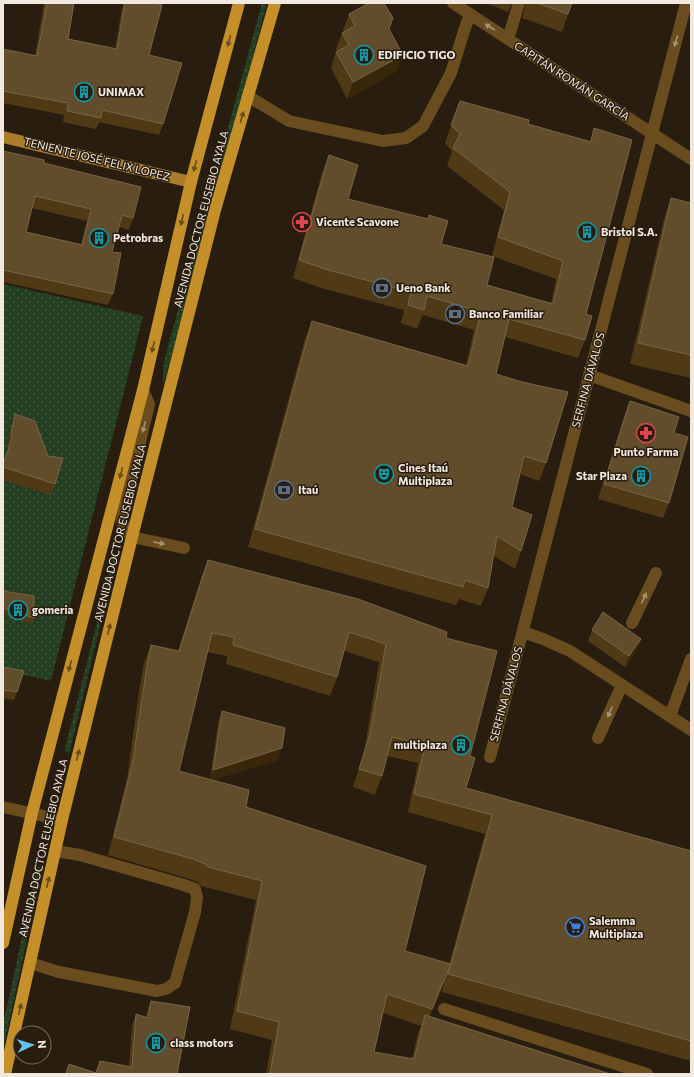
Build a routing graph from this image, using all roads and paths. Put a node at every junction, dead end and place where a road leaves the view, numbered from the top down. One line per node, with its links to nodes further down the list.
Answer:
1 (239, 3): 12 (highway, AVENIDA DOCTOR EUSEBIO AYALA, one-way to 12)
2 (274, 3): 8 (highway, AVENIDA DOCTOR EUSEBIO AYALA)
3 (453, 3): 6 (street, CAPITÁN ROMÁN GARCÍA)
4 (519, 3): 7 (street)
5 (686, 3): 9 (street, SERFINA DÁVALOS, one-way to 9)
6 (470, 14): 7 (street, CAPITÁN ROMÁN GARCÍA, one-way to 6); 8 (street)
7 (508, 39): 9 (street, CAPITÁN ROMÁN GARCÍA)
8 (248, 96): 16 (highway, AVENIDA DOCTOR EUSEBIO AYALA, one-way to 8)
9 (651, 133): 11 (street, CAPITÁN ROMÁN GARCÍA); 13 (street, SERFINA DÁVALOS)
10 (3, 137): 12 (main road, TENIENTE JOSÉ FELIX LOPEZ)
11 (691, 159)
12 (191, 182): 14 (highway, AVENIDA DOCTOR EUSEBIO AYALA, one-way to 14)
13 (589, 375): 15 (street); 20 (street, SERFINA DÁVALOS)
14 (143, 390): 16 (street, one-way to 16); 28 (highway, AVENIDA DOCTOR EUSEBIO AYALA, one-way to 28)
15 (691, 411)
16 (132, 537): 17 (street, one-way to 17); 29 (highway, AVENIDA DOCTOR EUSEBIO AYALA, one-way to 16)
17 (184, 548)
18 (656, 573): 19 (street, one-way to 18)
19 (632, 623)
20 (523, 632): 22 (street); 26 (street, SERFINA DÁVALOS)
21 (691, 659): 23 (street)
22 (622, 685): 23 (street); 25 (street, one-way to 25)
23 (670, 716): 24 (street)
24 (691, 730)
25 (598, 738)
26 (490, 757)
27 (3, 807): 28 (street)
28 (32, 813): 29 (street); 31 (highway, AVENIDA DOCTOR EUSEBIO AYALA)
29 (62, 820): 30 (highway, AVENIDA DOCTOR EUSEBIO AYALA)
30 (55, 851): 32 (highway, AVENIDA DOCTOR EUSEBIO AYALA, one-way to 30); 32 (street)
31 (3, 943)
32 (30, 963): 34 (highway, AVENIDA DOCTOR EUSEBIO AYALA, one-way to 32)
33 (444, 1008): 35 (street)
34 (5, 1074)
35 (647, 1074)

